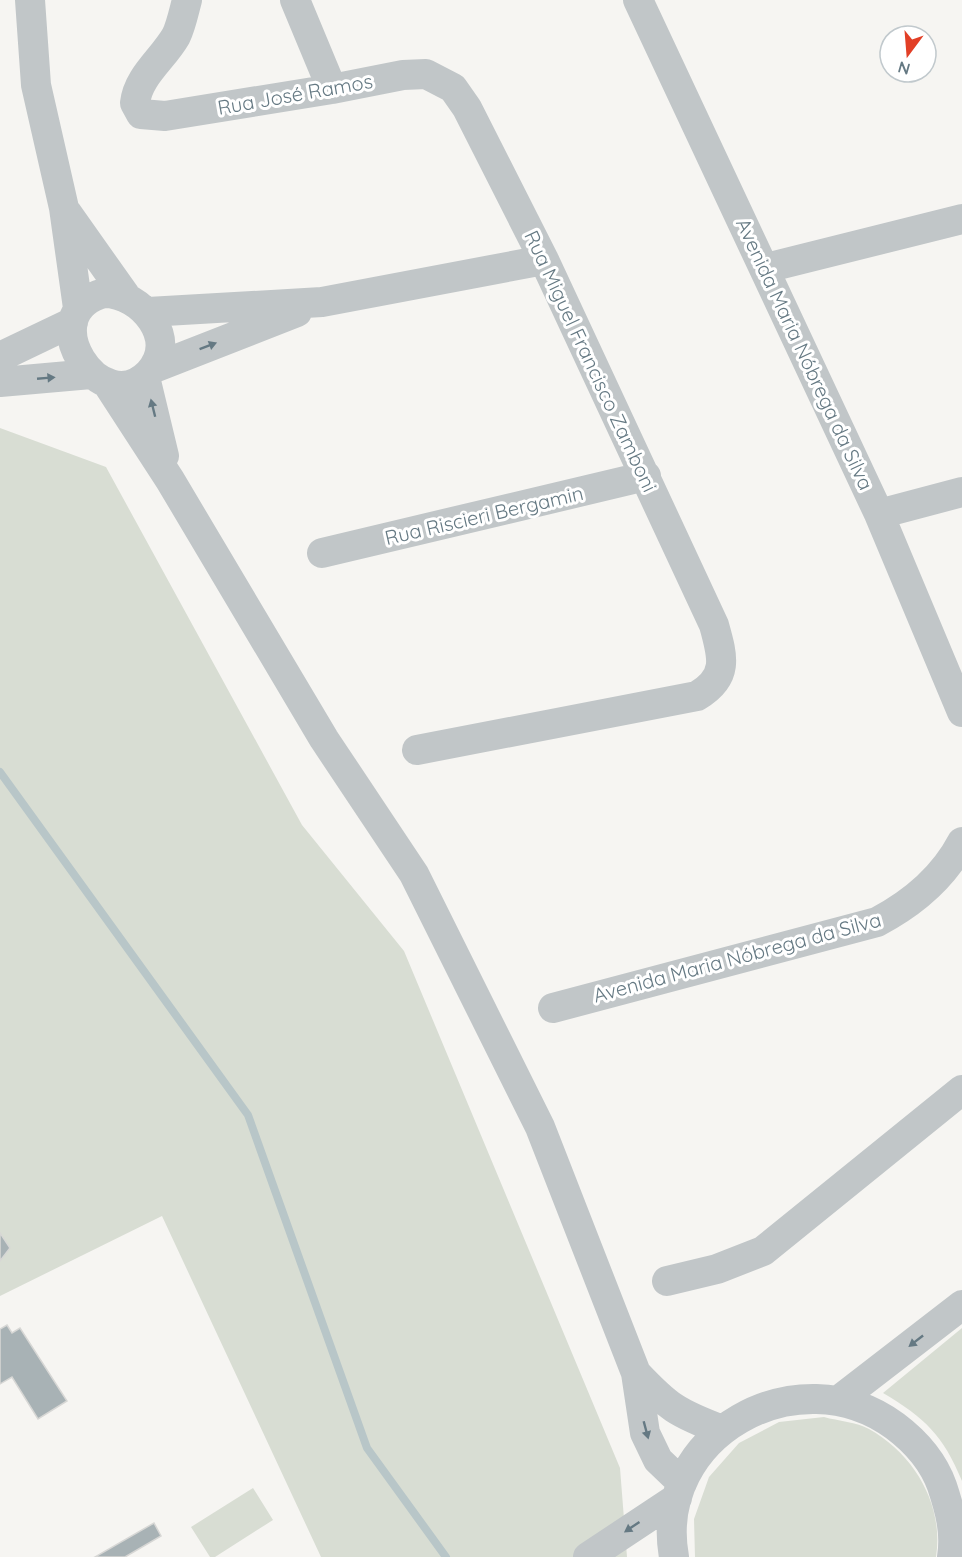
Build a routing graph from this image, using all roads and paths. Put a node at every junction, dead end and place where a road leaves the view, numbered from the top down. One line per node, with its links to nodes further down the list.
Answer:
1 (30, 0): 7 (street)
2 (187, 0): 6 (street, Rua José Ramos)
3 (295, 0): 6 (street)
4 (639, 0): 10 (street, Avenida Maria Nóbrega da Silva)
5 (426, 74): 6 (street, Rua José Ramos); 9 (street, Rua Miguel Francisco Zamboni)
6 (332, 89)
7 (64, 208): 12 (street); 13 (street)
8 (962, 219): 10 (street)
9 (544, 260): 11 (street); 18 (street, Rua Miguel Francisco Zamboni)
10 (766, 268): 21 (street, Avenida Maria Nóbrega da Silva)
11 (322, 302): 12 (street); 15 (street, one-way to 11)
12 (136, 304): 13 (street); 15 (street)
13 (76, 315): 14 (street); 16 (street)
14 (0, 357)
15 (149, 372): 16 (street); 19 (street, one-way to 15)
16 (99, 378): 17 (street, one-way to 16); 19 (street)
17 (0, 382)
18 (646, 476): 22 (street, Rua Riscieri Bergamin); 24 (street, Rua Miguel Francisco Zamboni)
19 (170, 480): 30 (street)
20 (962, 492): 21 (street)
21 (879, 514): 23 (street, Avenida Maria Nóbrega da Silva)
22 (322, 553)
23 (962, 712)
24 (417, 750)
25 (962, 843): 26 (street, Avenida Maria Nóbrega da Silva)
26 (553, 1008)
27 (962, 1090): 28 (street)
28 (667, 1281)
29 (962, 1305): 31 (street, one-way to 31)
30 (636, 1373): 32 (street); 33 (street, one-way to 33)
31 (839, 1400): 32 (street); 34 (street)
32 (722, 1430): 33 (street)
33 (679, 1490): 35 (street, one-way to 35); 36 (street)
34 (955, 1532)
35 (588, 1557)
36 (674, 1557)

